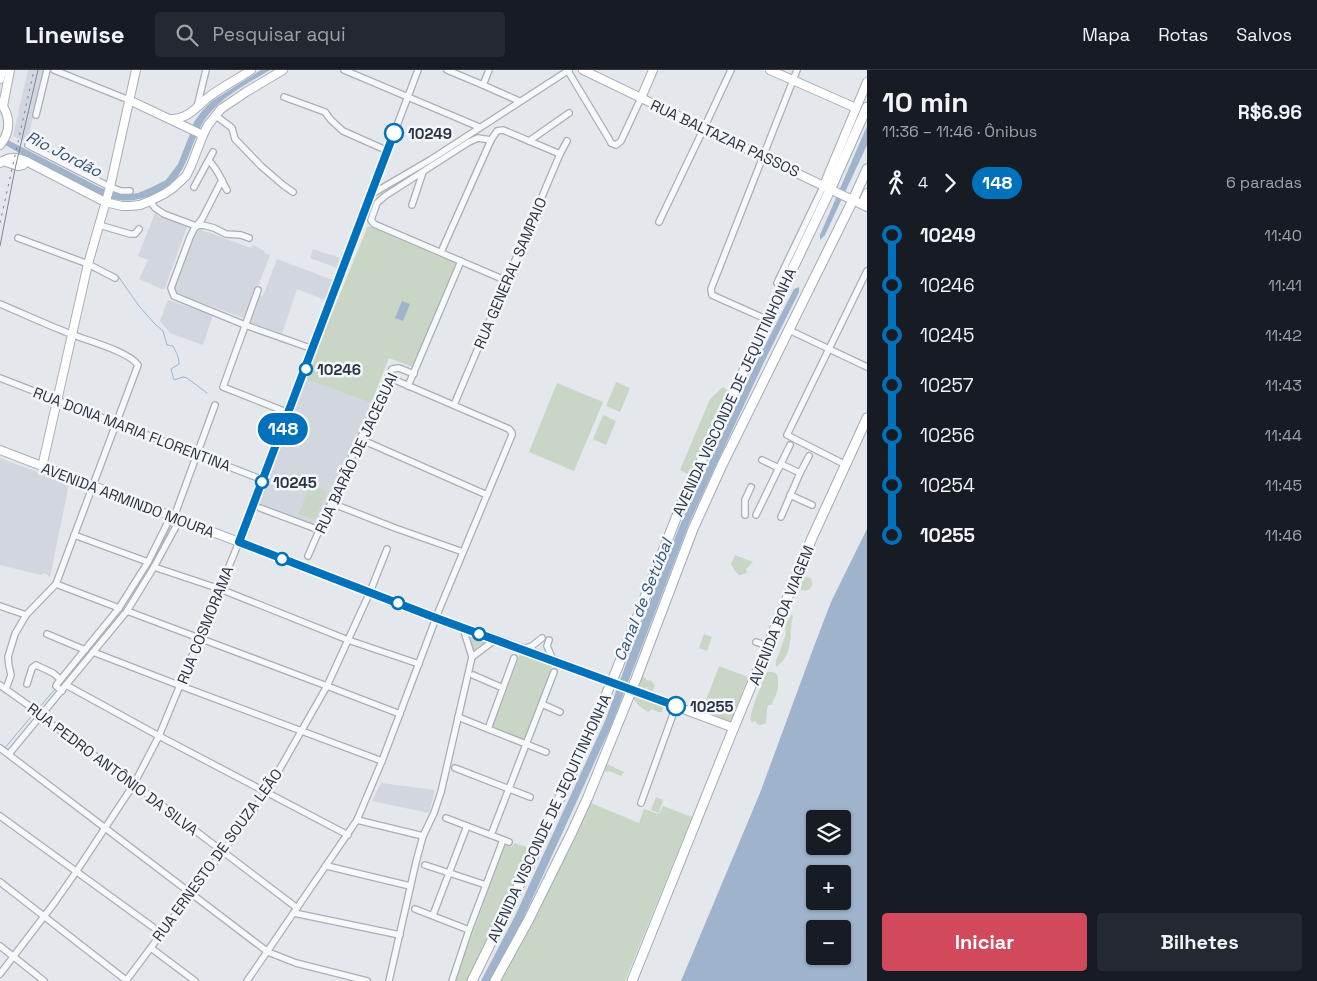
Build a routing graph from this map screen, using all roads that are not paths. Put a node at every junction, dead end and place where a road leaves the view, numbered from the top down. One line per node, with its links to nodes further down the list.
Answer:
1 (2, 70): 19 (main road)
2 (10, 70): 30 (main road)
3 (46, 70): 35 (street)
4 (54, 70): 28 (street)
5 (136, 70): 28 (main road)
6 (206, 70): 23 (street)
7 (251, 70): 24 (main road)
8 (283, 70): 36 (main road)
9 (344, 70): 26 (street)
10 (418, 70): 26 (street, RUA COSMORAMA)
11 (447, 70): 22 (street)
12 (489, 70): 22 (street)
13 (568, 70): 27 (street); 29 (street)
14 (583, 70): 27 (main road, RUA BALTAZAR PASSOS)
15 (653, 70): 27 (main road)
16 (731, 70): 39 (street)
17 (770, 70): 20 (main road)
18 (797, 70): 20 (street)
19 (0, 79)
20 (793, 80): 33 (main road); 49 (street)
21 (867, 82): 33 (main road, AVENIDA VISCONDE DE JEQUITINHONHA)
22 (483, 84): 29 (street)
23 (202, 88): 24 (street); 32 (street)
24 (210, 96): 32 (main road)
25 (284, 97): 46 (street)
26 (408, 98): 38 (street); 46 (street, RUA COSMORAMA)
27 (641, 98): 39 (main road, RUA BALTAZAR PASSOS)
28 (129, 100): 37 (main road); 56 (main road)
29 (519, 101): 38 (street)
30 (2, 104): 44 (main road)
31 (867, 107): 57 (main road, AVENIDA VISCONDE DE JEQUITINHONHA)
32 (196, 108): 37 (main road)
33 (856, 108): 57 (main road, AVENIDA VISCONDE DE JEQUITINHONHA)
34 (569, 113): 42 (street)
35 (36, 115)
36 (215, 115): 40 (main road); 60 (street)
37 (170, 119): 40 (main road)
38 (479, 127): 62 (street)
39 (704, 128): 49 (main road, RUA BALTAZAR PASSOS); 68 (street)
40 (197, 133): 64 (main road)
41 (491, 140): 42 (street); 53 (street); 74 (street)
42 (529, 141): 48 (street)
43 (567, 141): 48 (street, RUA GENERAL SAMPAIO)
44 (0, 145)
45 (28, 145): 56 (street)
46 (388, 151): 62 (street, RUA COSMORAMA)
47 (213, 152): 50 (street)
48 (560, 154): 79 (street, RUA GENERAL SAMPAIO)
49 (764, 157): 57 (main road, RUA BALTAZAR PASSOS); 83 (street)
50 (209, 160): 54 (street); 55 (street)
51 (1, 162): 65 (main road)
52 (867, 169): 63 (main road, AVENIDA VISCONDE DE JEQUITINHONHA)
53 (423, 172): 66 (street); 74 (street)
54 (222, 180): 58 (street); 70 (street)
55 (194, 187)
56 (110, 188): 59 (street); 65 (main road)
57 (830, 188): 63 (main road, RUA BALTAZAR PASSOS); 80 (street); 83 (main road, AVENIDA VISCONDE DE JEQUITINHONHA)
58 (227, 190)
59 (130, 192)
60 (293, 192)
61 (867, 193): 67 (main road)
62 (371, 194): 87 (street, RUA COSMORAMA)
63 (851, 199): 67 (main road, RUA BALTAZAR PASSOS); 85 (main road, AVENIDA VISCONDE DE JEQUITINHONHA)
64 (150, 201): 65 (main road); 70 (street)
65 (105, 202): 69 (main road)
66 (412, 205)
67 (864, 205)
68 (659, 222)
69 (99, 225): 71 (street); 76 (main road)
70 (196, 226): 73 (street); 84 (street)
71 (139, 229)
72 (18, 238): 76 (street)
73 (249, 238)
74 (441, 252): 75 (street)
75 (461, 261): 79 (street); 90 (street)
76 (88, 264): 78 (street); 86 (main road)
77 (867, 271): 88 (street)
78 (114, 278)
79 (507, 281): 96 (street, RUA GENERAL SAMPAIO)
80 (777, 283)
81 (258, 290): 84 (street)
82 (0, 304): 86 (street)
83 (768, 320): 156 (main road, AVENIDA VISCONDE DE JEQUITINHONHA)
84 (245, 325): 87 (street); 97 (street)
85 (789, 330): 88 (street); 164 (main road, AVENIDA VISCONDE DE JEQUITINHONHA)
86 (72, 334): 94 (main road); 99 (street)
87 (313, 349): 97 (street, RUA COSMORAMA)
88 (828, 349): 89 (street); 106 (street)
89 (867, 367)
90 (414, 374): 91 (street, RUA BARÃO DE JACEGUAI); 93 (street)
91 (388, 377): 93 (street); 100 (street, RUA BARÃO DE JACEGUAI)
92 (0, 378): 94 (street, RUA DONA MARIA FLORENTINA)
93 (408, 386): 96 (street)
94 (57, 399): 99 (street, RUA DONA MARIA FLORENTINA); 107 (main road)
95 (216, 405): 103 (street)
96 (454, 405): 113 (street)
97 (289, 413): 110 (street, RUA COSMORAMA)
98 (867, 418): 106 (main road, AVENIDA BOA VIAGEM)
99 (117, 423): 103 (street, RUA DONA MARIA FLORENTINA); 111 (street)
100 (360, 439): 113 (street); 115 (street, RUA BARÃO DE JACEGUAI)
101 (790, 445): 108 (street)
102 (0, 450): 107 (main road, AVENIDA ARMINDO MOURA)
103 (198, 455): 110 (street, RUA DONA MARIA FLORENTINA); 121 (street)
104 (809, 456): 109 (street)
105 (762, 460): 108 (street)
106 (846, 465): 144 (main road, AVENIDA BOA VIAGEM)
107 (42, 466): 111 (main road, AVENIDA ARMINDO MOURA)
108 (780, 466): 109 (street); 119 (street)
109 (800, 474): 114 (street)
110 (263, 480): 124 (street, RUA COSMORAMA)
111 (92, 486): 121 (main road, AVENIDA ARMINDO MOURA); 123 (street)
112 (751, 487): 118 (street)
113 (487, 495): 126 (street)
114 (790, 495): 116 (street); 120 (street)
115 (331, 503): 122 (street, RUA BARÃO DE JACEGUAI); 126 (street)
116 (812, 505)
117 (260, 508): 122 (street)
118 (745, 515)
119 (756, 515)
120 (781, 517)
121 (175, 518): 124 (main road, AVENIDA ARMINDO MOURA); 128 (street); 129 (street)
122 (319, 530): 127 (street, RUA BARÃO DE JACEGUAI)
123 (74, 535): 128 (street); 130 (street)
124 (239, 542): 131 (street, RUA COSMORAMA); 132 (main road, AVENIDA ARMINDO MOURA)
125 (387, 549): 132 (street, RUA ERNESTO DE SOUZA LEÃO)
126 (463, 552): 137 (street)
127 (308, 556)
128 (148, 562): 134 (street)
129 (154, 567): 131 (street); 135 (street)
130 (56, 584): 134 (street); 136 (street)
131 (220, 589): 140 (street, RUA COSMORAMA); 141 (street)
132 (370, 592): 137 (main road, AVENIDA ARMINDO MOURA); 141 (street, RUA ERNESTO DE SOUZA LEÃO)
133 (0, 606): 136 (street)
134 (119, 608): 146 (street)
135 (127, 611): 140 (street); 147 (street)
136 (26, 615): 163 (street)
137 (436, 618): 138 (main road, AVENIDA ARMINDO MOURA); 151 (street)
138 (463, 628): 142 (main road, AVENIDA ARMINDO MOURA); 148 (street)
139 (47, 634): 146 (street)
140 (200, 638): 159 (street, RUA COSMORAMA); 160 (street)
141 (348, 640): 151 (street); 160 (street, RUA ERNESTO DE SOUZA LEÃO)
142 (498, 640): 145 (main road, AVENIDA ARMINDO MOURA); 148 (street)
143 (756, 642): 144 (street)
144 (768, 646): 171 (main road, AVENIDA BOA VIAGEM)
145 (522, 649): 150 (main road, AVENIDA ARMINDO MOURA); 150 (street)
146 (85, 650): 154 (street)
147 (93, 652): 158 (street); 159 (street)
148 (472, 657): 170 (street)
149 (514, 658): 162 (street)
150 (553, 660): 156 (main road, AVENIDA ARMINDO MOURA)
151 (419, 664): 169 (street)
152 (554, 672): 165 (street)
153 (473, 675): 162 (street)
154 (60, 679): 155 (street); 161 (street)
155 (27, 684)
156 (614, 684): 164 (main road, AVENIDA ARMINDO MOURA); 221 (main road, AVENIDA VISCONDE DE JEQUITINHONHA)
157 (0, 685): 163 (street, RUA PEDRO ANTÔNIO DA SILVA)
158 (66, 685): 161 (street); 174 (street)
159 (180, 686): 173 (street); 174 (street, RUA COSMORAMA)
160 (327, 686): 169 (street); 173 (street, RUA ERNESTO DE SOUZA LEÃO)
161 (59, 688): 168 (street)
162 (503, 688): 172 (street)
163 (6, 689): 168 (street, RUA PEDRO ANTÔNIO DA SILVA)
164 (629, 689): 166 (main road, AVENIDA ARMINDO MOURA); 222 (main road, AVENIDA VISCONDE DE JEQUITINHONHA)
165 (542, 704): 167 (street); 175 (street)
166 (676, 706): 171 (main road, AVENIDA ARMINDO MOURA); 184 (street)
167 (560, 712)
168 (38, 713): 176 (street); 180 (street, RUA PEDRO ANTÔNIO DA SILVA)
169 (400, 714): 178 (street)
170 (458, 717): 172 (street); 191 (street)
171 (734, 728): 223 (main road, AVENIDA BOA VIAGEM)
172 (488, 729): 175 (street)
173 (302, 731): 178 (street); 182 (street, RUA ERNESTO DE SOUZA LEÃO)
174 (159, 736): 180 (street, RUA COSMORAMA); 182 (street)
175 (526, 744): 177 (street); 181 (street)
176 (3, 750): 189 (street)
177 (546, 752)
178 (382, 761): 187 (street)
179 (455, 768): 181 (street)
180 (134, 784): 189 (street, RUA COSMORAMA); 193 (street, RUA PEDRO ANTÔNIO DA SILVA)
181 (509, 788): 183 (street); 192 (street)
182 (266, 793): 190 (street); 193 (street, RUA ERNESTO DE SOUZA LEÃO)
183 (530, 797)
184 (641, 803)
185 (0, 816): 196 (street)
186 (446, 818): 188 (street)
187 (358, 820): 190 (street); 191 (street)
188 (467, 826): 192 (street); 197 (street)
189 (106, 828): 196 (street, RUA COSMORAMA); 201 (street)
190 (348, 835): 195 (street)
191 (423, 836): 200 (street)
192 (491, 836): 199 (street)
193 (222, 852): 201 (street, RUA ERNESTO DE SOUZA LEÃO); 203 (street, RUA PEDRO ANTÔNIO DA SILVA)
194 (425, 865): 197 (street)
195 (327, 866): 200 (street); 203 (street)
196 (76, 872): 205 (street, RUA COSMORAMA); 207 (street)
197 (449, 873): 199 (street); 204 (street)
198 (0, 882): 205 (street)
199 (486, 885): 206 (street)
200 (410, 886): 208 (street)
201 (190, 893): 207 (street, RUA ERNESTO DE SOUZA LEÃO); 211 (street)
202 (415, 909): 204 (street)
203 (296, 911): 208 (street); 211 (street)
204 (433, 915): 206 (street)
205 (44, 916): 212 (street, RUA COSMORAMA); 215 (street)
206 (469, 930): 220 (street)
207 (161, 933): 210 (street, RUA ERNESTO DE SOUZA LEÃO)
208 (400, 935): 219 (street)
209 (0, 946): 212 (street)
210 (151, 948): 215 (street, RUA ERNESTO DE SOUZA LEÃO); 216 (street)
211 (268, 952): 217 (street); 218 (street)
212 (13, 956): 213 (street, RUA COSMORAMA); 214 (street)
213 (0, 974)
214 (44, 981)
215 (127, 981)
216 (195, 981)
217 (247, 981)
218 (366, 981)
219 (389, 981)
220 (452, 981)
221 (472, 981)
222 (495, 981)
223 (632, 981)

